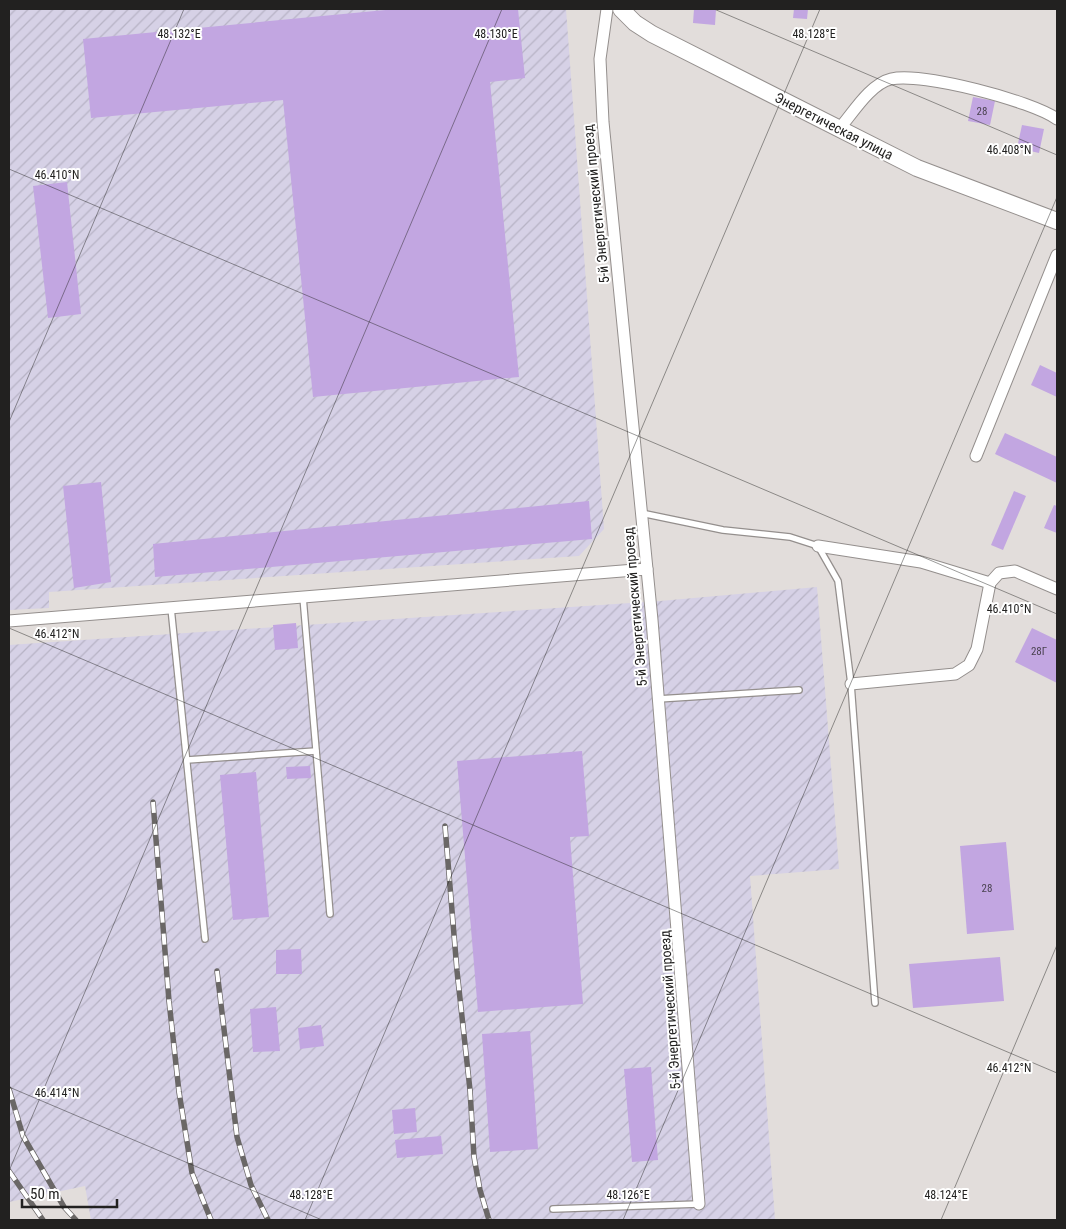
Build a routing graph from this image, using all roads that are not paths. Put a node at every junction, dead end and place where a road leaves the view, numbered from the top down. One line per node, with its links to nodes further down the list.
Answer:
1 (607, 9): 8 (street, 5-й Энергетический проезд)
2 (622, 9): 4 (main road, Энергетическая улица)
3 (1057, 119): 4 (street)
4 (839, 129): 5 (main road, Энергетическая улица)
5 (1057, 219)
6 (1057, 255): 7 (street)
7 (976, 456)
8 (641, 512): 9 (lane); 10 (street, 5-й Энергетический проезд)
9 (818, 546): 11 (street); 16 (lane)
10 (647, 570): 13 (street); 18 (street, 5-й Энергетический проезд)
11 (990, 583): 12 (street); 16 (street)
12 (1057, 589)
13 (303, 597): 14 (street); 19 (lane)
14 (171, 608): 15 (street); 20 (lane)
15 (9, 621)
16 (852, 684): 23 (lane)
17 (799, 690): 18 (lane)
18 (658, 699): 24 (street, 5-й Энергетический проезд)
19 (316, 751): 20 (lane); 21 (lane)
20 (187, 760): 22 (lane)
21 (330, 914)
22 (205, 939)
23 (876, 1003)
24 (699, 1204): 25 (lane)
25 (553, 1209)

